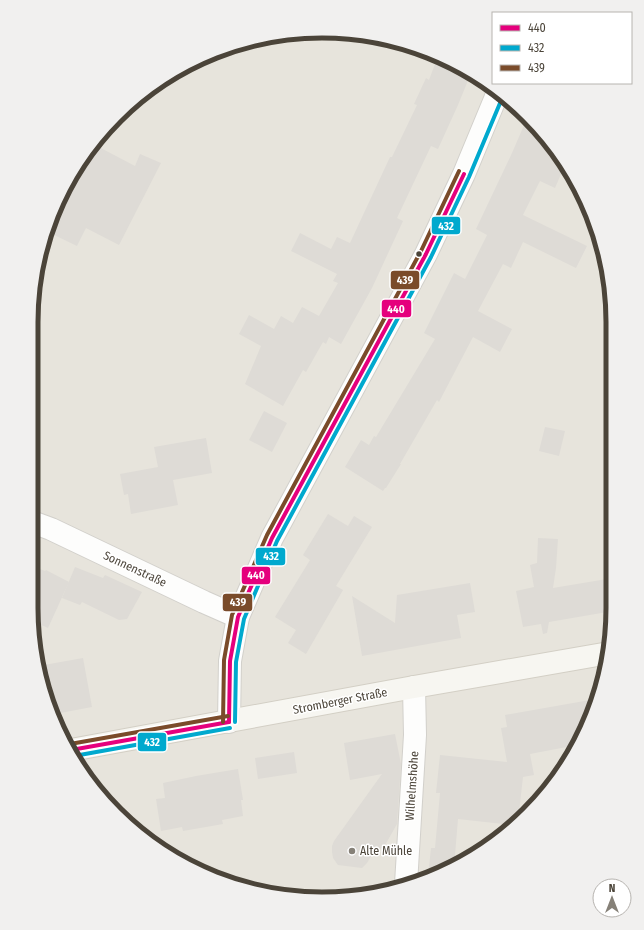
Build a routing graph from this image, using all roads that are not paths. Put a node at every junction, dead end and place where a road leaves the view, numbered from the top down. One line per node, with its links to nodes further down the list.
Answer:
1 (496, 98): 3 (street)
2 (38, 524): 3 (street, Sonnenstraße)
3 (238, 617): 6 (street)
4 (603, 654): 5 (main road, Stromberger Straße)
5 (414, 687): 6 (main road, Stromberger Straße); 8 (street, Wilhelmshöhe)
6 (229, 722): 7 (main road, Stromberger Straße)
7 (76, 749)
8 (406, 879)

